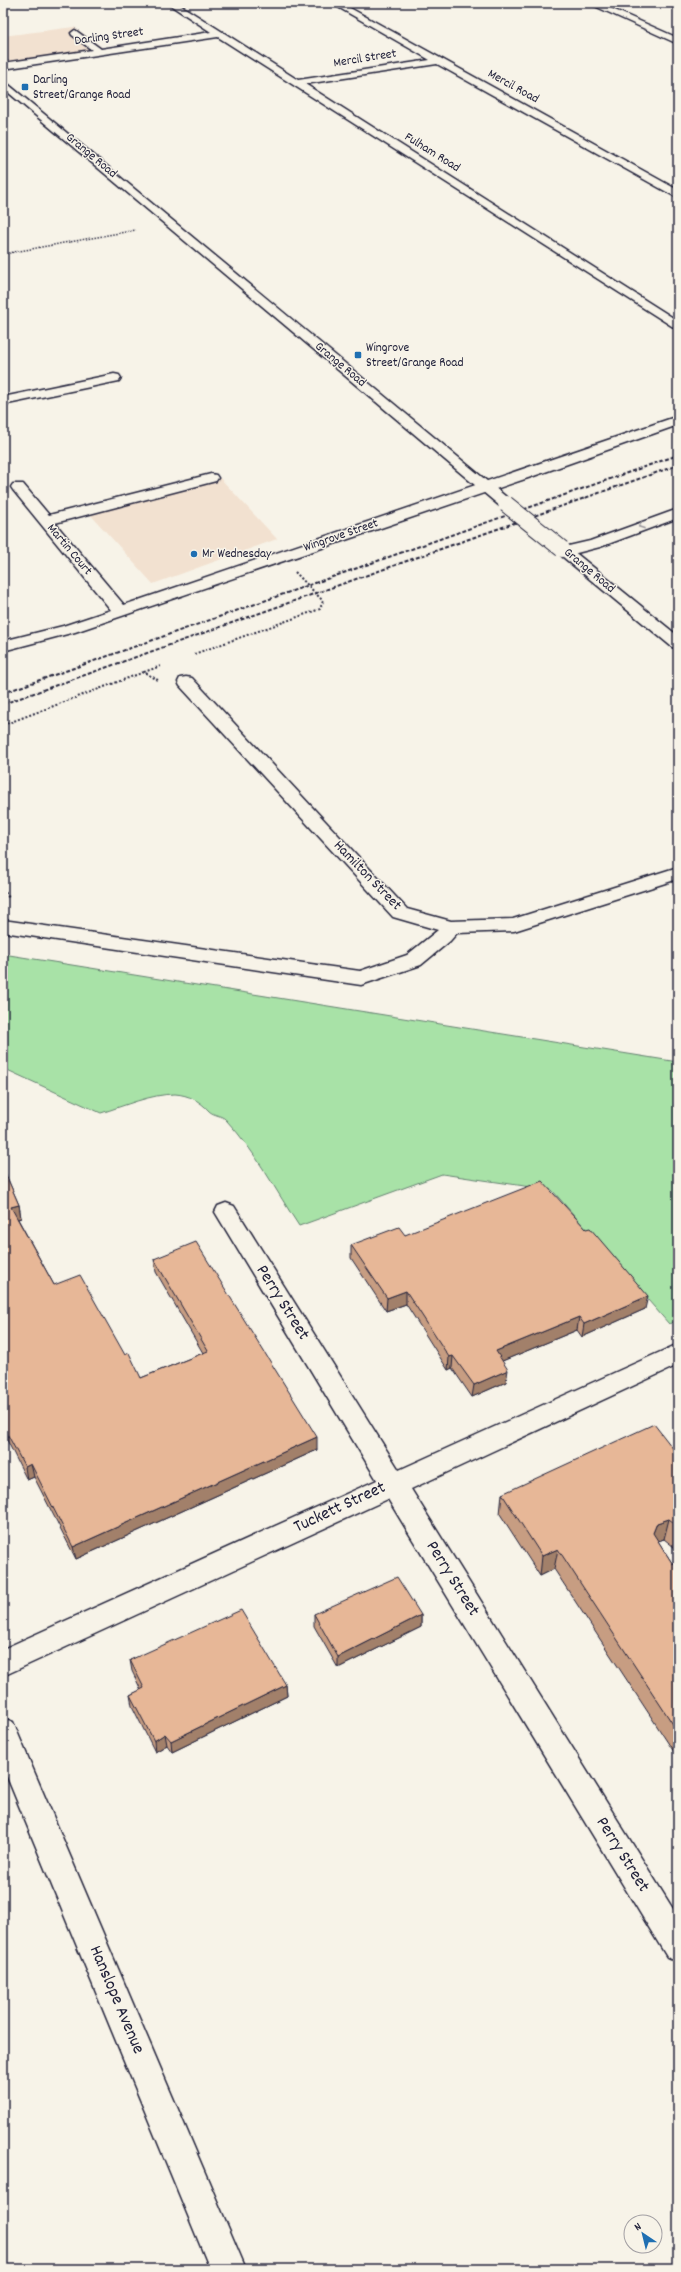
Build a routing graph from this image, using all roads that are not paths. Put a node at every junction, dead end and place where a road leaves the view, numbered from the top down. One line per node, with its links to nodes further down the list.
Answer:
1 (171, 3): 5 (street, Fulham Road)
2 (335, 3): 8 (street, Mercil Road)
3 (592, 3): 6 (street)
4 (75, 33): 7 (street)
5 (218, 34): 7 (street, Darling Street); 11 (street, Fulham Road)
6 (678, 42)
7 (100, 52): 9 (street, Darling Street)
8 (438, 61): 11 (street, Mercil Street); 12 (street, Mercil Road)
9 (3, 66)
10 (3, 83): 19 (street, Grange Road)
11 (296, 83): 13 (street, Fulham Road)
12 (678, 194)
13 (678, 326)
14 (114, 378): 15 (street)
15 (3, 401)
16 (678, 420): 19 (street, Wingrove Street)
17 (211, 478): 21 (street)
18 (18, 487): 21 (street, Martin Court)
19 (486, 487): 22 (street, Grange Road, bridge); 23 (street, Wingrove Street)
20 (678, 513): 22 (street, one-way to 22)
21 (45, 521): 23 (street, Martin Court)
22 (563, 550): 24 (street, Grange Road)
23 (120, 612): 25 (street, Wingrove Street)
24 (678, 644)
25 (3, 646)
26 (186, 682): 29 (street, Hamilton Street)
27 (678, 873): 29 (street, Hamilton Street)
28 (3, 926): 29 (street)
29 (451, 927)
30 (226, 1212): 32 (street, Perry Street)
31 (678, 1354): 32 (street, Tuckett Street)
32 (394, 1484): 33 (street, Tuckett Street); 35 (street, Perry Street)
33 (3, 1663)
34 (3, 1732): 36 (street, Hanslope Avenue)
35 (678, 1946)
36 (228, 2269)

